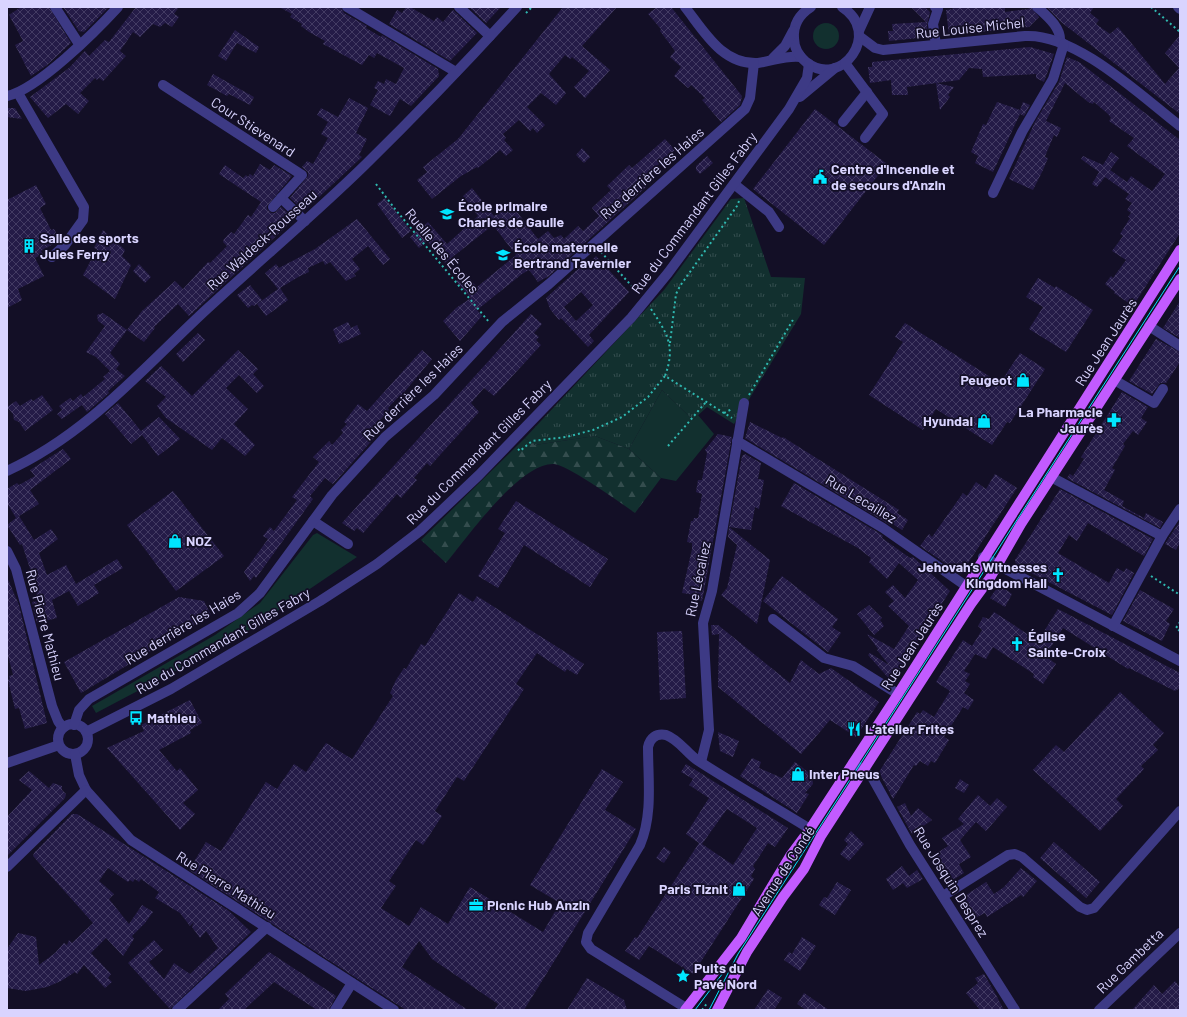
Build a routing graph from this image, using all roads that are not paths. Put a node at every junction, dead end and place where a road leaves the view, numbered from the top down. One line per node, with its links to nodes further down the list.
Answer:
1 (55, 7): 16 (street)
2 (118, 7): 16 (street)
3 (347, 7): 24 (street)
4 (459, 7): 14 (street)
5 (517, 7): 14 (street, Rue Waldeck-Rousseau)
6 (685, 7): 20 (street)
7 (844, 7): 13 (street)
8 (870, 7): 13 (street)
9 (935, 7): 17 (street)
10 (1037, 7): 15 (street)
11 (808, 8): 12 (street)
12 (794, 28): 18 (street); 19 (street)
13 (859, 34): 17 (street, Rue Louise Michel); 21 (street)
14 (490, 36): 24 (street, Rue Waldeck-Rousseau)
15 (1062, 43): 17 (street, Rue Louise Michel); 31 (street, Rue Louise Michel); 34 (street)
16 (80, 44): 27 (street)
17 (936, 45)
18 (801, 57): 19 (street); 22 (street)
19 (770, 60): 20 (street)
20 (754, 63): 51 (street, Rue derrière les Haies)
21 (845, 63): 23 (street, Rue du Commandant Gilles Fabry); 26 (street)
22 (809, 64): 23 (street); 29 (street, Rue du Commandant Gilles Fabry)
23 (835, 68): 29 (street, Rue du Commandant Gilles Fabry)
24 (456, 72): 37 (street, Rue Waldeck-Rousseau)
25 (163, 85): 35 (street, Cour Stievenard)
26 (867, 92): 30 (street); 32 (street)
27 (18, 93): 28 (street); 40 (street)
28 (7, 96)
29 (789, 109): 33 (street, Rue du Commandant Gilles Fabry)
30 (843, 122)
31 (1179, 124)
32 (865, 138)
33 (734, 184): 38 (street); 64 (street, Rue du Commandant Gilles Fabry)
34 (993, 193)
35 (281, 198): 36 (street, Cour Stievenard); 37 (street)
36 (272, 207)
37 (305, 222): 48 (street, Rue Waldeck-Rousseau)
38 (778, 227)
39 (1180, 250): 55 (main road, Rue Jean Jaurès)
40 (52, 257)
41 (1180, 279): 42 (main road, Rue Jean Jaurès)
42 (1148, 326): 43 (street); 44 (main road, Rue Jean Jaurès)
43 (1180, 346)
44 (1116, 381): 45 (street); 49 (main road, Rue Jean Jaurès)
45 (1163, 389)
46 (744, 403): 47 (street, Rue Lécaliez)
47 (737, 441): 57 (street, Rue Lecaillez); 67 (street, Rue Lécaliez)
48 (7, 471)
49 (1051, 477): 52 (street); 56 (main road, Rue Jean Jaurès)
50 (1180, 509): 52 (street)
51 (313, 521): 53 (street); 62 (street, Rue derrière les Haies)
52 (1162, 536): 59 (street)
53 (348, 544)
54 (7, 551): 63 (street, Rue Pierre Mathieu)
55 (983, 557): 56 (street); 57 (main road, Rue Jean Jaurès)
56 (998, 566): 59 (street); 70 (main road, Avenue de Condé)
57 (966, 586): 61 (main road, Rue Jean Jaurès)
58 (773, 619): 61 (street)
59 (1113, 626): 60 (street)
60 (1180, 661)
61 (898, 694): 69 (main road, Rue Jean Jaurès)
62 (74, 725): 63 (street); 64 (street)
63 (63, 728): 65 (street)
64 (86, 732): 66 (street)
65 (59, 745): 66 (street); 68 (street)
66 (75, 754): 71 (street, Rue Pierre Mathieu)
67 (701, 762): 73 (street); 79 (street)
68 (7, 763)
69 (852, 763): 70 (street); 73 (main road, Rue Jean Jaurès)
70 (864, 770): 75 (street, Rue Josquin Desprez); 80 (main road, Avenue de Condé)
71 (86, 790): 74 (street); 76 (street, Rue Pierre Mathieu)
72 (1180, 811): 75 (street)
73 (810, 829): 79 (main road, Rue Jean Jaurès)
74 (7, 867)
75 (943, 896): 81 (street, Rue Josquin Desprez)
76 (267, 927): 78 (street, Rue Pierre Mathieu); 82 (street)
77 (1180, 933): 85 (street, Rue Gambetta)
78 (352, 983): 83 (street); 84 (street, Rue Pierre Mathieu)
79 (686, 1009)
80 (718, 1009)
81 (1012, 1009)
82 (177, 1010)
83 (335, 1010)
84 (394, 1010)
85 (1099, 1010)

